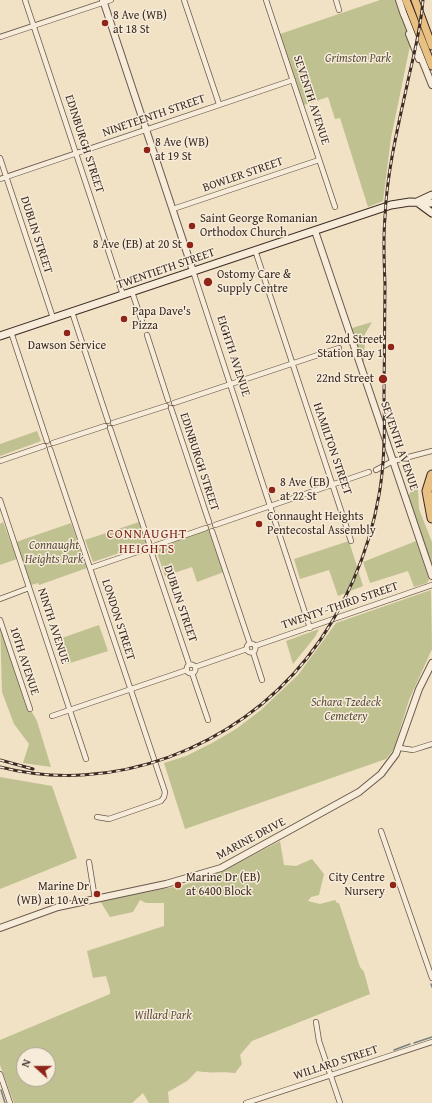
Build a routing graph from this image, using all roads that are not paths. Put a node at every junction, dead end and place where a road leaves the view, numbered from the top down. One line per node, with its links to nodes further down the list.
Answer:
1 (25, 0): 11 (street, EDINBURGH STREET)
2 (111, 0): 9 (street)
3 (184, 0): 17 (street)
4 (266, 0): 15 (street, SEVENTH AVENUE)
5 (336, 0): 10 (street)
6 (399, 0): 14 (street)
7 (406, 0): 14 (main road)
8 (415, 0): 13 (main road)
9 (103, 1): 11 (street); 18 (street, EIGHTH AVENUE)
10 (339, 10)
11 (34, 26): 12 (street); 19 (street, EDINBURGH STREET)
12 (0, 37)
13 (432, 46)
14 (429, 67): 16 (street)
15 (292, 80): 17 (street, NINETEENTH STREET); 21 (street, SEVENTH AVENUE)
16 (432, 85)
17 (219, 104): 18 (street, NINETEENTH STREET)
18 (146, 130): 19 (street, NINETEENTH STREET); 28 (street, EIGHTH AVENUE)
19 (76, 154): 22 (street, NINETEENTH STREET); 34 (street, EDINBURGH STREET)
20 (0, 158): 22 (street, DUBLIN STREET)
21 (319, 160): 27 (street, SEVENTH AVENUE); 28 (street, BOWLER STREET)
22 (6, 177): 23 (street, NINETEENTH STREET); 36 (street, DUBLIN STREET)
23 (0, 179)
24 (432, 195): 25 (main road)
25 (417, 202): 26 (main road, TWENTIETH STREET); 29 (main road); 30 (main road, TWENTIETH STREET)
26 (432, 203)
27 (335, 207)
28 (173, 209): 32 (street, EIGHTH AVENUE)
29 (432, 213)
30 (315, 231): 31 (main road, TWENTIETH STREET); 58 (street, SEVENTH AVENUE)
31 (254, 250): 32 (main road, TWENTIETH STREET); 42 (street, HAMILTON STREET)
32 (193, 271): 33 (main road, TWENTIETH STREET); 43 (street, EIGHTH AVENUE)
33 (132, 292): 34 (main road, TWENTIETH STREET); 37 (street)
34 (123, 295): 35 (main road, TWENTIETH STREET)
35 (72, 312): 36 (main road, TWENTIETH STREET); 48 (street)
36 (53, 318): 38 (main road, TWENTIETH STREET)
37 (144, 326)
38 (11, 332): 40 (main road, TWENTIETH STREET); 52 (street)
39 (147, 335): 44 (street, EDINBURGH STREET)
40 (0, 336)
41 (339, 348): 42 (street)
42 (292, 363): 43 (street); 62 (street, HAMILTON STREET)
43 (231, 384): 45 (street); 64 (street, EIGHTH AVENUE)
44 (168, 400): 45 (street); 46 (street)
45 (174, 403): 47 (street)
46 (166, 406): 47 (street); 49 (street)
47 (171, 408): 66 (street, EDINBURGH STREET)
48 (108, 420): 49 (street); 50 (street)
49 (113, 423): 51 (street)
50 (105, 426): 51 (street); 53 (street)
51 (110, 428): 71 (street)
52 (47, 441): 53 (street); 54 (street)
53 (53, 443): 55 (street)
54 (44, 446): 55 (street); 57 (street)
55 (50, 449): 74 (street, LONDON STREET)
56 (432, 451): 58 (street)
57 (0, 461)
58 (393, 461): 59 (street); 75 (street, SEVENTH AVENUE)
59 (376, 470)
60 (369, 472): 62 (street)
61 (432, 475): 65 (highway)
62 (333, 485): 64 (street); 70 (street, HAMILTON STREET)
63 (0, 500): 77 (street, NINTH AVENUE)
64 (271, 506): 67 (street); 80 (street, EIGHTH AVENUE)
65 (432, 518)
66 (209, 522): 67 (street); 68 (street)
67 (215, 525): 69 (street)
68 (206, 528): 69 (street); 73 (street)
69 (212, 531): 81 (street)
70 (351, 541)
71 (149, 543): 72 (street); 73 (street)
72 (146, 548): 73 (street); 74 (street)
73 (153, 548): 86 (street, DUBLIN STREET)
74 (90, 568): 91 (street, LONDON STREET)
75 (432, 576)
76 (432, 585): 80 (street, TWENTY-THIRD STREET)
77 (30, 588): 78 (street); 93 (street, NINTH AVENUE)
78 (0, 599)
79 (0, 620): 92 (street, 10TH AVENUE)
80 (310, 628): 82 (street, TWENTY-THIRD STREET)
81 (250, 644): 82 (street); 83 (street)
82 (255, 646): 84 (street)
83 (247, 649): 84 (street); 87 (street)
84 (252, 652): 90 (street)
85 (432, 663): 97 (street, MARINE DRIVE)
86 (189, 664): 87 (street); 88 (street)
87 (195, 667): 89 (street)
88 (186, 670): 89 (street); 91 (street)
89 (192, 673): 95 (street)
90 (262, 680)
91 (130, 689): 93 (street); 99 (street, LONDON STREET)
92 (30, 709)
93 (70, 710): 94 (street); 98 (street, NINTH AVENUE)
94 (52, 716)
95 (208, 720)
96 (432, 744): 97 (street)
97 (400, 748): 102 (street, MARINE DRIVE)
98 (86, 759)
99 (97, 817)
100 (381, 831): 104 (street)
101 (89, 862): 102 (street)
102 (95, 899): 103 (street, MARINE DRIVE)
103 (0, 928)
104 (432, 978)
105 (316, 1022): 108 (street)
106 (432, 1042): 108 (street, WILLARD STREET)
107 (0, 1074): 109 (street)
108 (330, 1075): 110 (street, WILLARD STREET); 111 (street)
109 (10, 1103)
110 (246, 1103)
111 (340, 1103)

